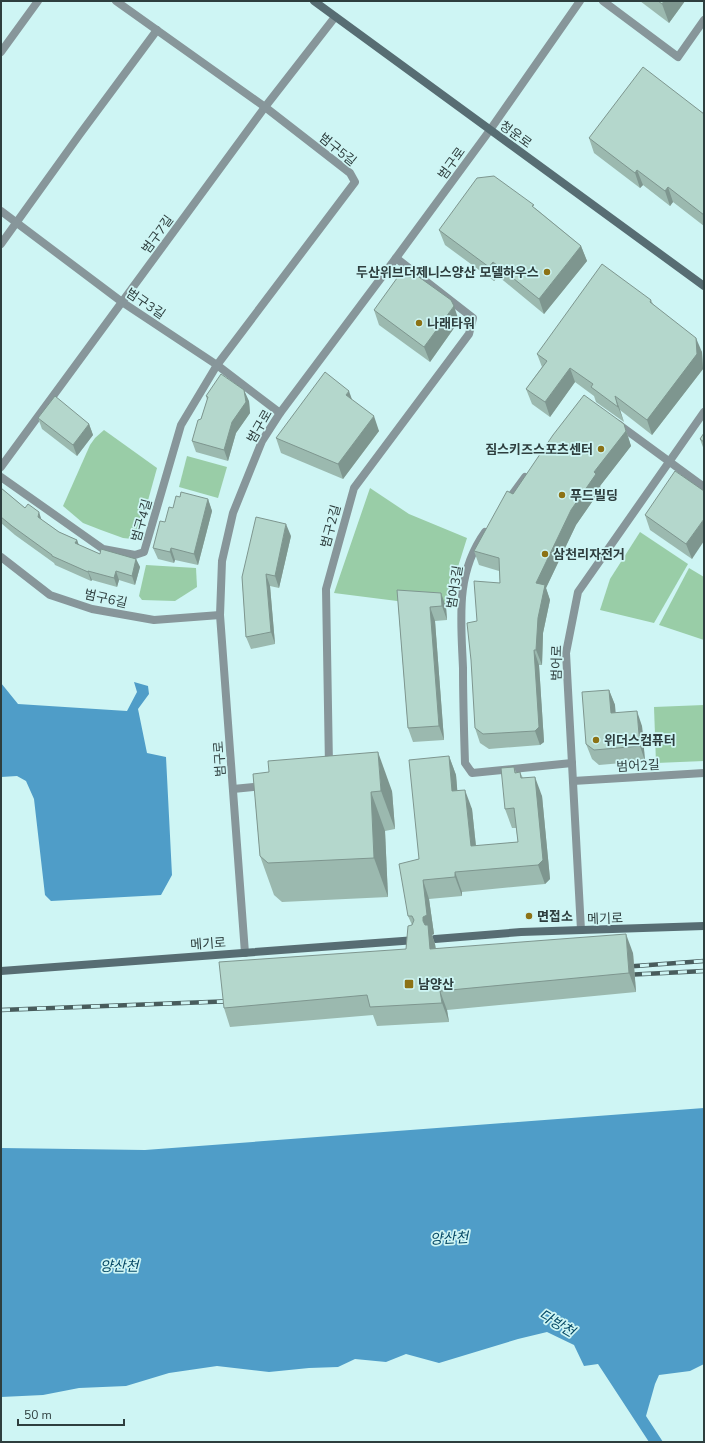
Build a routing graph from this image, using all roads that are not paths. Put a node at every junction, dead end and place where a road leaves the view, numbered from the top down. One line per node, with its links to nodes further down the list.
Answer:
1 (38, 1): 9 (street)
2 (116, 1): 8 (street, 범구5길)
3 (314, 1): 6 (street, 청운로)
4 (580, 1): 11 (street, 범구로)
5 (603, 1): 7 (street)
6 (334, 17): 10 (street, 범구7길); 11 (street, 청운로)
7 (704, 20)
8 (157, 30): 10 (street, 범구5길); 13 (street)
9 (1, 52)
10 (264, 107): 17 (street, 범구7길); 18 (street, 범구5길)
11 (490, 130): 15 (street, 범구로); 16 (street, 청운로)
12 (1, 211): 13 (street, 범구3길)
13 (17, 222): 14 (street); 17 (street, 범구3길)
14 (1, 244)
15 (396, 258): 20 (street, 범구로); 32 (street, 범구2길)
16 (704, 286)
17 (122, 302): 18 (street, 범구3길); 23 (street, 범구7길)
18 (217, 365): 20 (street, 범구3길); 25 (street, 범구4길)
19 (704, 412): 22 (street, 범어로)
20 (280, 413): 30 (street, 범구로)
21 (614, 421): 22 (street)
22 (669, 462): 26 (street); 31 (street, 범어로)
23 (1, 467)
24 (528, 473): 27 (street)
25 (1, 477)
26 (704, 487)
27 (501, 510)
28 (492, 523): 31 (street, 범어3길)
29 (1, 557): 30 (street, 범구6길)
30 (220, 615): 36 (street, 범구로)
31 (572, 763): 34 (street, 범어로)
32 (330, 771)
33 (704, 773): 34 (street, 범어2길)
34 (573, 781): 38 (street, 범어로)
35 (270, 785): 36 (street)
36 (233, 789): 41 (street, 범구로)
37 (704, 926): 38 (street, 메기로)
38 (581, 930): 39 (street, 메기로)
39 (435, 939)
40 (416, 940): 41 (street, 메기로)
41 (245, 953): 42 (street, 메기로)
42 (1, 970)

